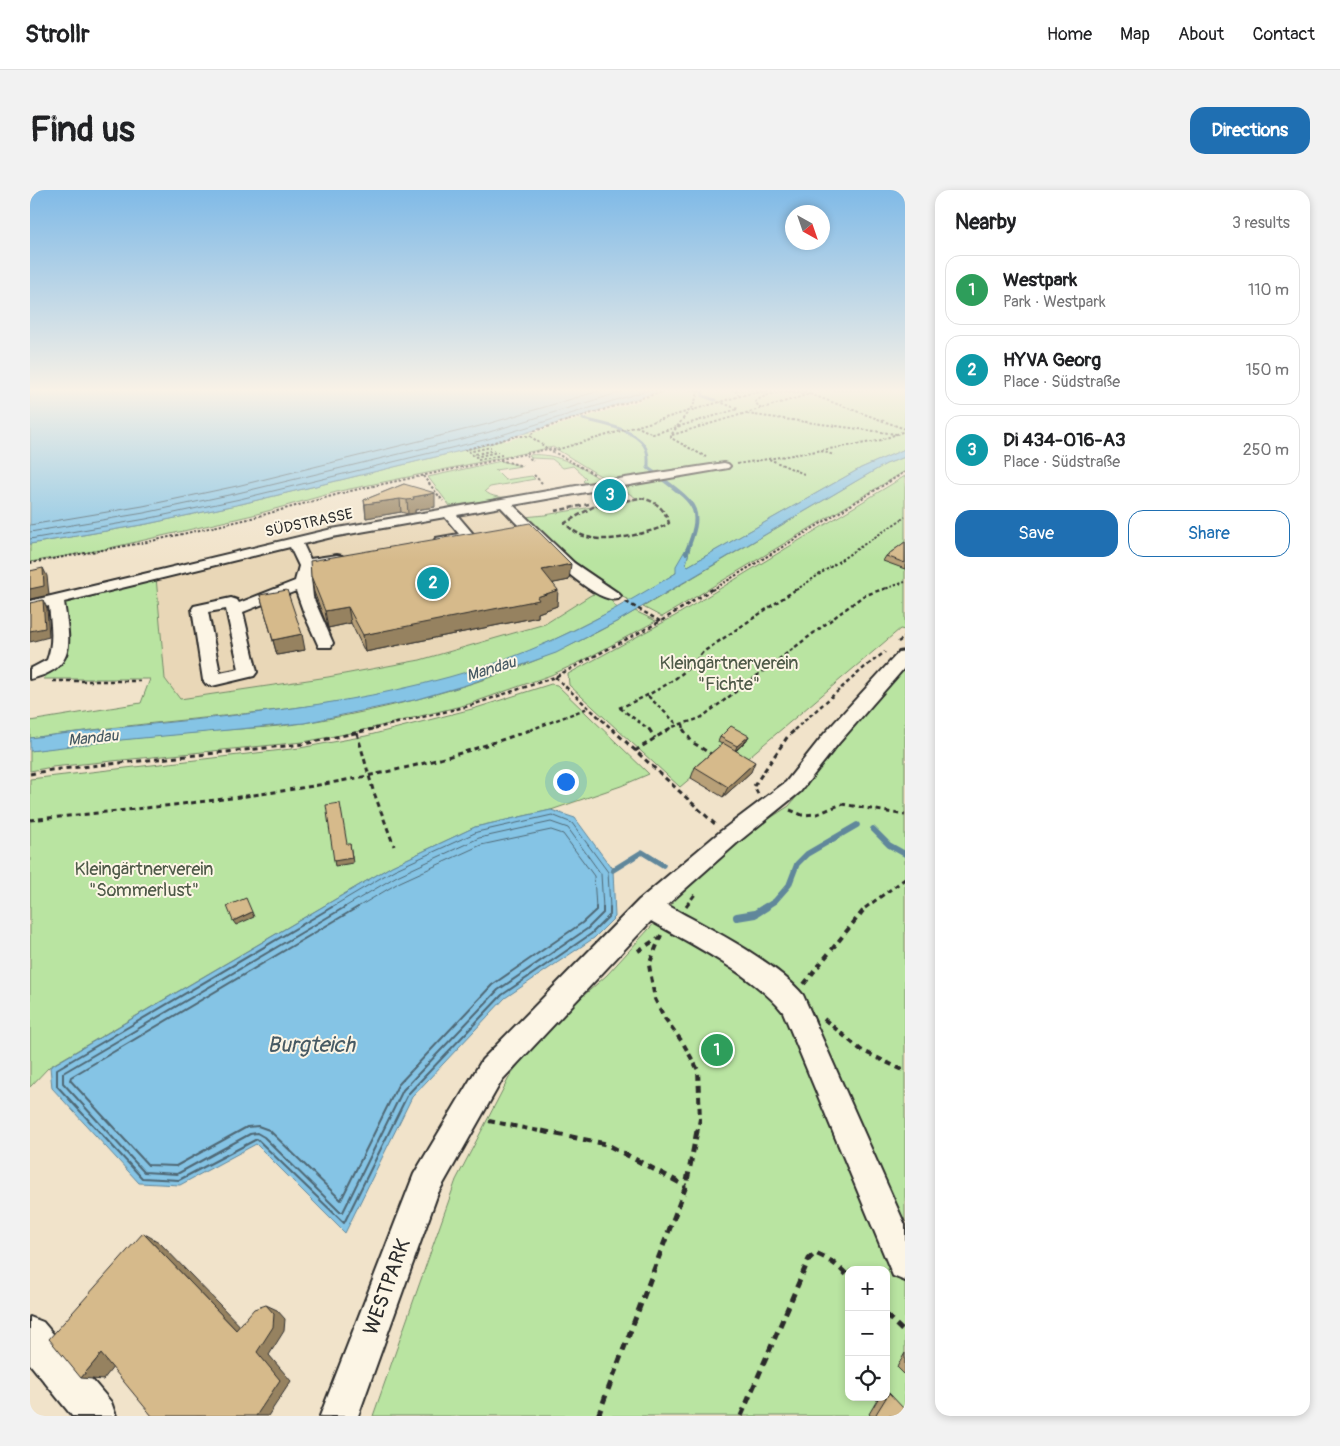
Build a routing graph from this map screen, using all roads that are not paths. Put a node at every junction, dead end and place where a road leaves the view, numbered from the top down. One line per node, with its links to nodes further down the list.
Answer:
1 (724, 466): 2 (street, SÜDSTRASSE)
2 (504, 503): 3 (street, SÜDSTRASSE); 9 (street)
3 (450, 512): 4 (street, SÜDSTRASSE); 5 (street)
4 (295, 542): 7 (street); 10 (street, SÜDSTRASSE)
5 (430, 543)
6 (353, 556): 7 (street)
7 (305, 564): 8 (street)
8 (303, 583): 12 (street); 13 (street)
9 (613, 596)
10 (56, 600): 11 (street, SÜDSTRASSE); 15 (street)
11 (30, 606)
12 (235, 610): 12 (street)
13 (325, 643)
14 (896, 650): 16 (street, WESTPARK)
15 (30, 674)
16 (648, 907): 17 (street); 20 (street, WESTPARK)
17 (905, 1264)
18 (30, 1335): 19 (street)
19 (98, 1416)
20 (339, 1416)

